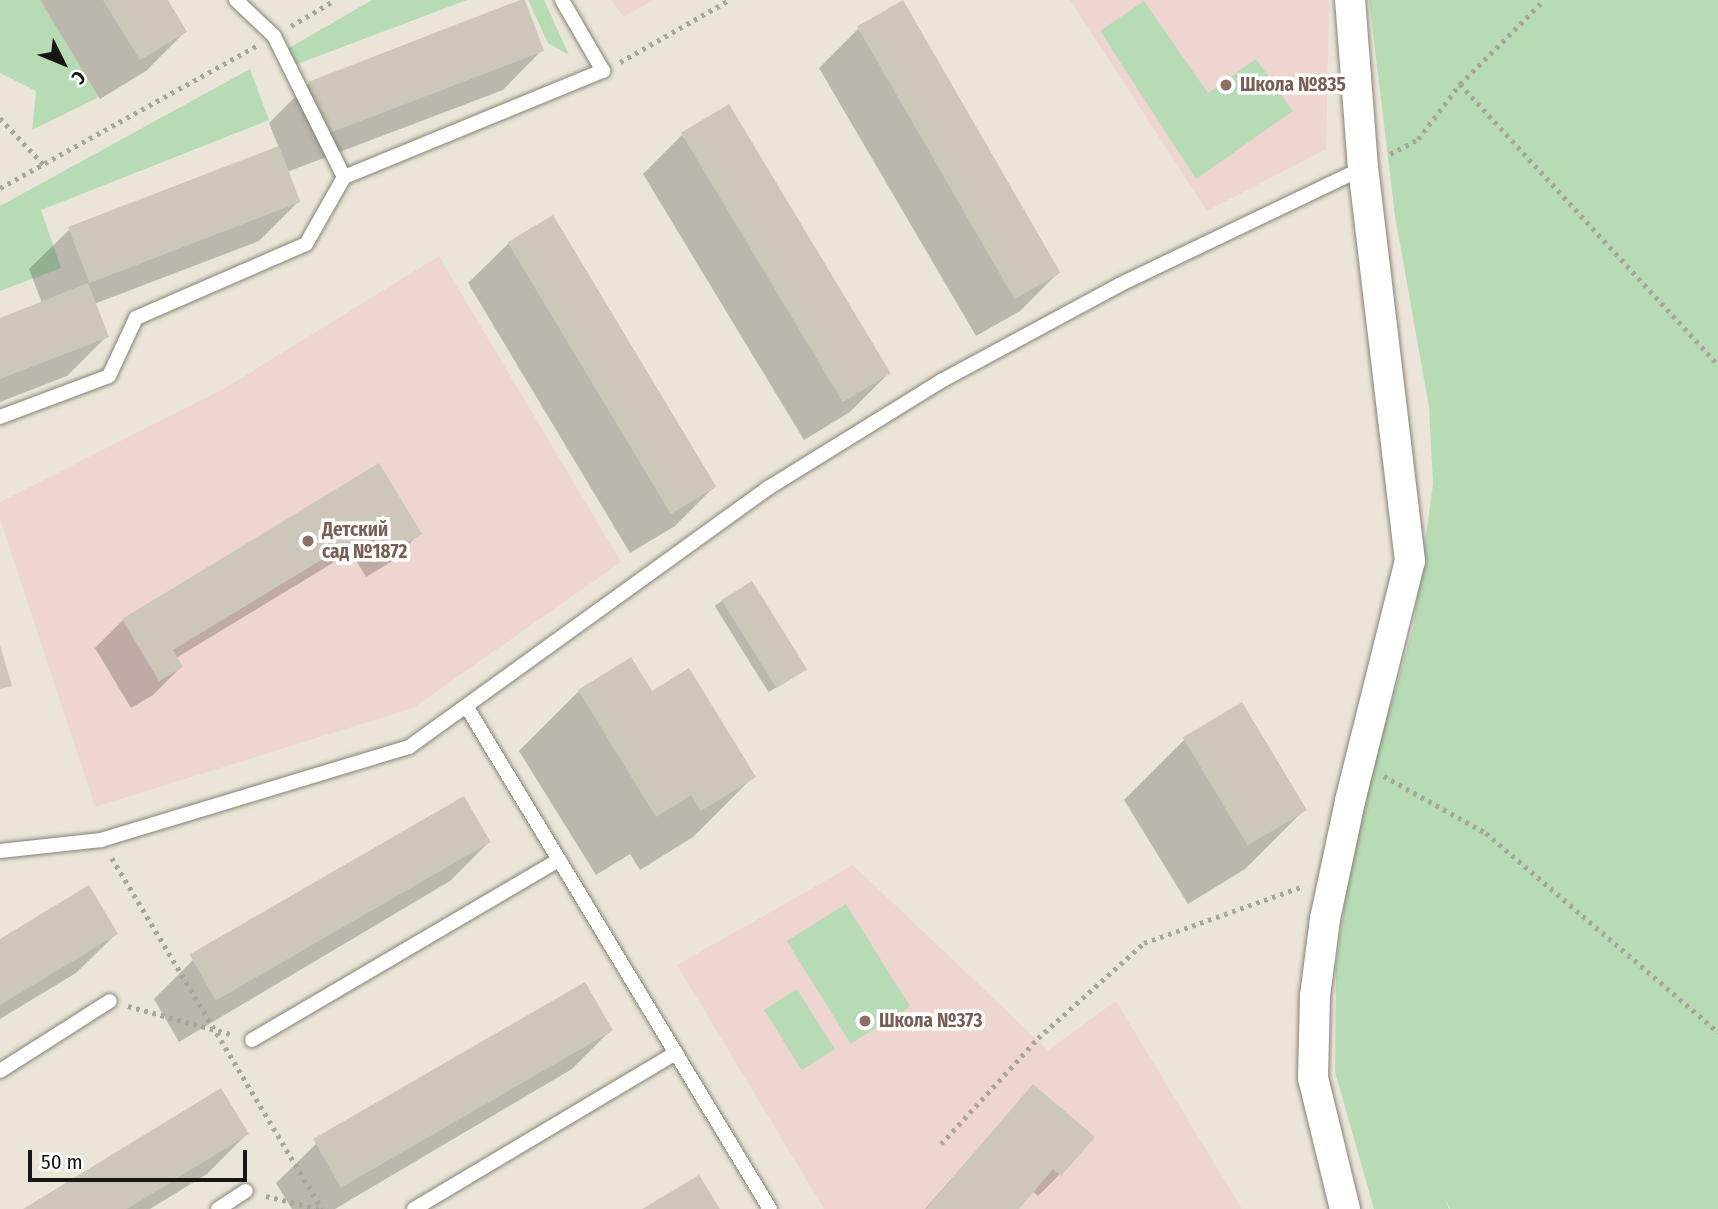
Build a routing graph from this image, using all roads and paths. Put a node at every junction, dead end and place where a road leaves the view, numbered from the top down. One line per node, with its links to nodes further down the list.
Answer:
1 (236, 0): 7 (lane)
2 (335, 0): 7 (path)
3 (562, 0): 8 (lane)
4 (729, 0): 8 (path)
5 (1350, 0): 12 (street)
6 (1544, 0): 9 (path)
7 (274, 36): 11 (path); 13 (lane)
8 (603, 71): 13 (lane)
9 (1460, 84): 12 (path); 15 (path)
10 (0, 118): 11 (path)
11 (44, 165): 14 (path)
12 (1363, 168): 17 (lane); 18 (street)
13 (344, 177): 16 (lane)
14 (0, 188)
15 (1718, 365)
16 (0, 417)
17 (468, 709): 19 (lane); 21 (lane)
18 (1359, 762): 22 (street); 25 (path)
19 (101, 840): 20 (lane); 24 (path)
20 (0, 851)
21 (559, 860): 26 (lane); 27 (lane)
22 (1334, 876): 29 (path); 35 (street)
23 (110, 1001): 24 (path); 28 (lane)
24 (213, 1029): 26 (path); 32 (path)
25 (1718, 1032)
26 (252, 1040)
27 (676, 1053): 33 (lane); 34 (lane)
28 (0, 1070)
29 (941, 1144)
30 (246, 1191): 31 (lane); 32 (path)
31 (218, 1209)
32 (321, 1209)
33 (414, 1209)
34 (771, 1209)
35 (1345, 1209)

